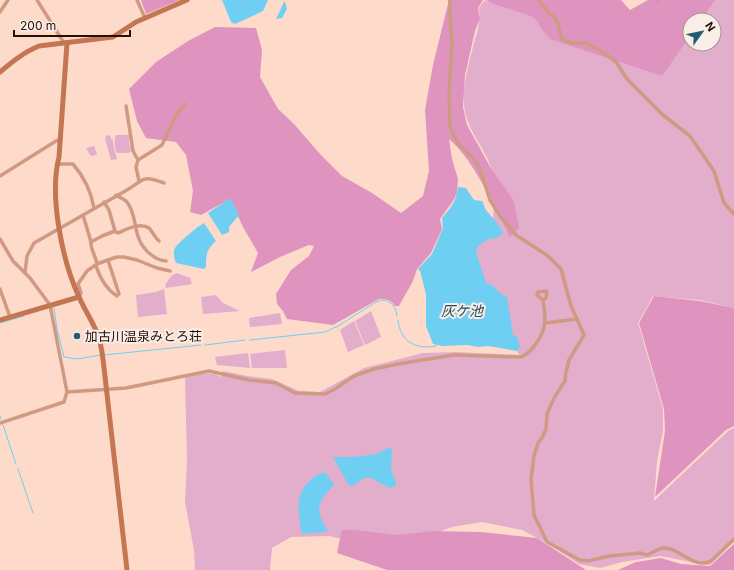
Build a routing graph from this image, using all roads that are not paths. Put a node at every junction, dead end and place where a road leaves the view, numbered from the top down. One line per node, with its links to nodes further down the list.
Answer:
1 (8, 0): 7 (street)
2 (37, 0): 9 (street)
3 (137, 0): 8 (street)
4 (187, 0): 8 (street)
5 (450, 0): 40 (street)
6 (539, 0): 22 (street)
7 (0, 12)
8 (145, 18): 9 (street)
9 (66, 43): 10 (street); 13 (street)
10 (0, 72)
11 (185, 104): 14 (street)
12 (126, 106): 14 (street)
13 (59, 140): 15 (street); 16 (street)
14 (138, 160): 17 (street)
15 (57, 164): 21 (street); 25 (street)
16 (0, 176)
17 (139, 181): 18 (street); 19 (street)
18 (164, 183)
19 (116, 195): 20 (street); 24 (street)
20 (104, 202): 21 (street); 26 (street)
21 (94, 208): 23 (street)
22 (734, 214)
23 (83, 215): 25 (street); 29 (street)
24 (135, 226): 26 (street); 28 (street); 31 (street)
25 (59, 229): 34 (street); 36 (street)
26 (115, 231): 29 (street)
27 (0, 239): 34 (street)
28 (159, 241)
29 (91, 242): 32 (street)
30 (108, 260): 32 (street); 32 (street); 33 (street)
31 (166, 261)
32 (97, 265): 36 (street)
33 (170, 270)
34 (25, 272): 38 (street)
35 (0, 289): 39 (street)
36 (79, 297): 38 (street); 43 (street)
37 (543, 300): 42 (street)
38 (50, 305): 39 (street); 44 (street)
39 (10, 317): 41 (street)
40 (576, 319): 42 (street); 46 (street)
41 (0, 320)
42 (545, 323): 43 (street)
43 (106, 389): 44 (street); 47 (street)
44 (67, 392): 45 (street)
45 (0, 423)
46 (734, 539)
47 (127, 570)

